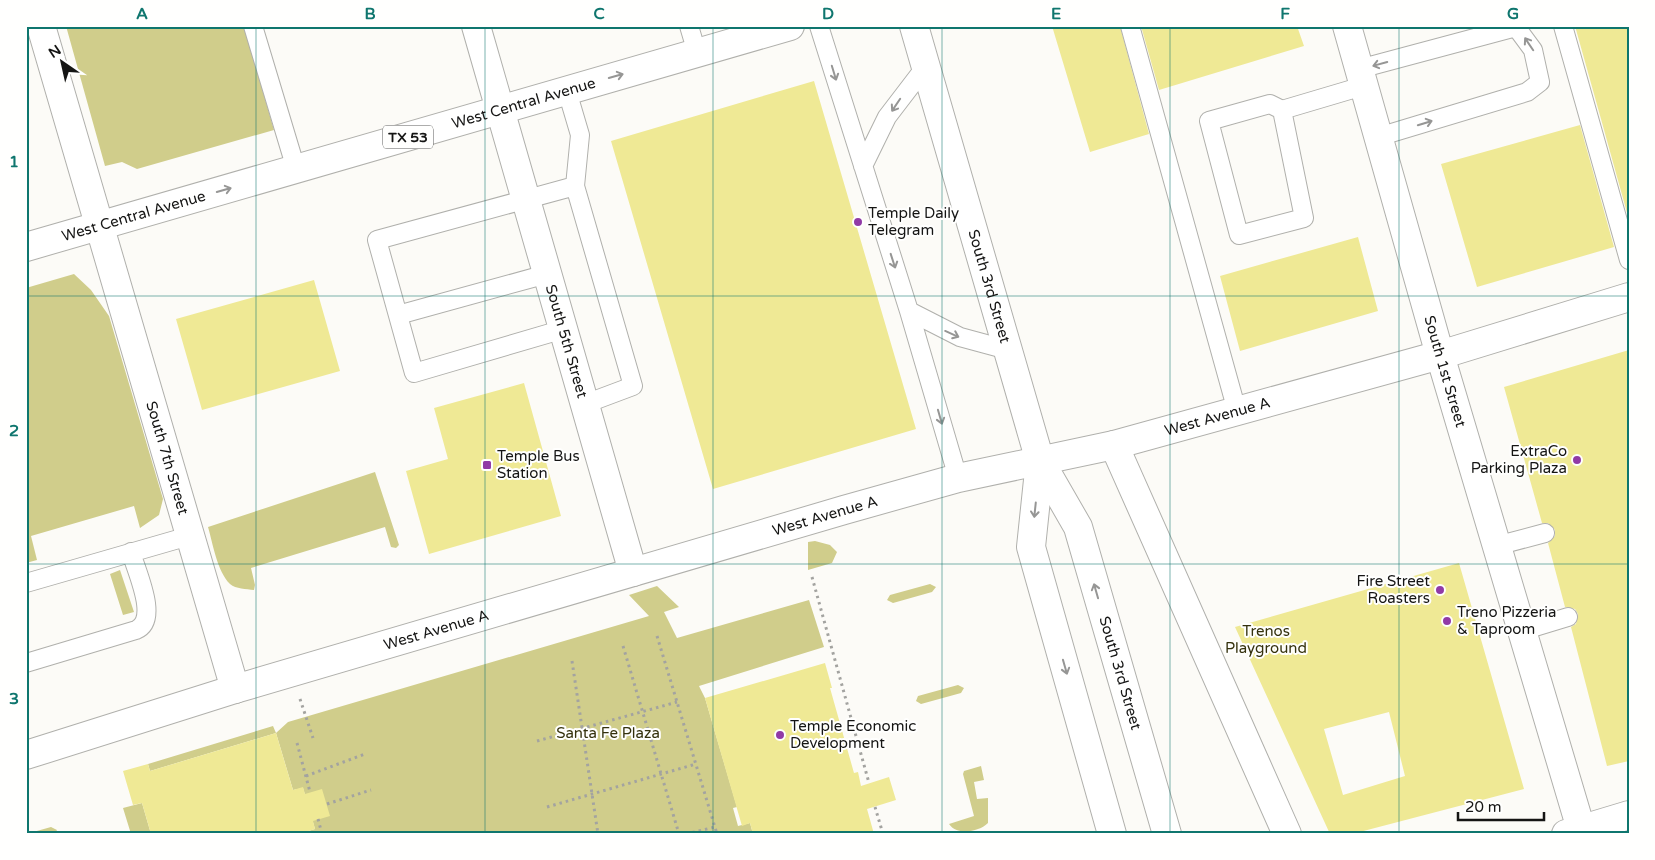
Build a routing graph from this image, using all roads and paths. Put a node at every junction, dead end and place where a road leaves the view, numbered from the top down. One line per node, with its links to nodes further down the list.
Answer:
1 (41, 26): 22 (street, South 7th Street)
2 (253, 26): 19 (lane)
3 (476, 26): 15 (street, South 5th Street)
4 (689, 26): 11 (lane)
5 (790, 26): 11 (street, West Central Avenue / TX 53)
6 (819, 26): 18 (lane, one-way to 18)
7 (914, 26): 12 (street, South 3rd Street)
8 (1130, 26): 33 (lane)
9 (1347, 26): 13 (street, South 1st Street)
10 (1563, 26): 24 (lane)
11 (697, 53): 14 (street, West Central Avenue / TX 53, one-way to 11)
12 (926, 66): 18 (lane, one-way to 18); 30 (street, South 3rd Street)
13 (1361, 78): 16 (lane); 17 (street, South 1st Street); 17 (lane, one-way to 13)
14 (567, 90): 15 (street, West Central Avenue / TX 53); 20 (lane)
15 (499, 110): 19 (street, West Central Avenue / TX 53); 21 (street, South 5th Street)
16 (1282, 110): 16 (lane)
17 (1378, 137): 31 (street, South 1st Street)
18 (863, 166): 27 (lane, one-way to 27)
19 (296, 169): 22 (street, West Central Avenue / TX 53, one-way to 19)
20 (575, 186): 21 (lane); 32 (lane)
21 (526, 201): 25 (street, South 5th Street); 28 (lane)
22 (99, 226): 23 (street, West Central Avenue / TX 53); 38 (street, South 7th Street)
23 (26, 247)
24 (1629, 260)
25 (547, 274): 28 (lane); 29 (street, South 5th Street)
26 (1629, 298): 31 (street, West Avenue A)
27 (909, 311): 30 (lane, one-way to 30); 36 (lane, one-way to 36)
28 (398, 315): 29 (lane)
29 (564, 329): 32 (street, South 5th Street)
30 (1008, 350): 35 (street, South 3rd Street)
31 (1440, 355): 33 (street, West Avenue A); 39 (street, South 1st Street)
32 (585, 404): 41 (street, South 5th Street)
33 (1238, 411): 34 (street, West Avenue A)
34 (1114, 445): 35 (street, West Avenue A); 82 (street)
35 (1040, 461): 36 (street, West Avenue A); 80 (street, South 3rd Street, one-way to 80); 81 (street, South 3rd Street, one-way to 35)
36 (958, 478): 41 (street, West Avenue A)
37 (1545, 533): 39 (lane)
38 (189, 536): 40 (lane); 50 (street, South 7th Street)
39 (1496, 546): 45 (street, South 1st Street)
40 (131, 552): 43 (lane); 49 (lane)
41 (633, 572): 50 (street, West Avenue A)
42 (812, 577): 63 (path)
43 (26, 582)
44 (1568, 617): 45 (lane)
45 (1522, 631): 73 (street, South 1st Street)
46 (657, 636): 52 (path)
47 (623, 646): 53 (path)
48 (572, 661): 54 (path)
49 (26, 663)
50 (235, 689): 59 (street, West Avenue A)
51 (297, 691): 55 (path)
52 (677, 702): 53 (path); 60 (path)
53 (642, 710): 54 (path); 61 (path)
54 (582, 728): 56 (path); 66 (path)
55 (313, 738)
56 (537, 741)
57 (297, 743): 62 (path)
58 (366, 754): 62 (path)
59 (26, 755)
60 (696, 764): 61 (path); 72 (path)
61 (662, 774): 66 (path); 76 (path)
62 (306, 776): 65 (path)
63 (869, 783)
64 (371, 790): 67 (path)
65 (310, 792)
66 (592, 794): 68 (path); 75 (path)
67 (326, 804)
68 (547, 807)
69 (875, 807): 79 (path)
70 (1629, 815): 73 (street)
71 (318, 819): 74 (path)
72 (715, 827): 77 (path); 78 (path)
73 (1573, 831)
74 (322, 834)
75 (598, 834)
76 (679, 834)
77 (686, 834)
78 (717, 834)
79 (882, 834)
80 (1112, 834)
81 (1167, 834)
82 (1287, 834)

